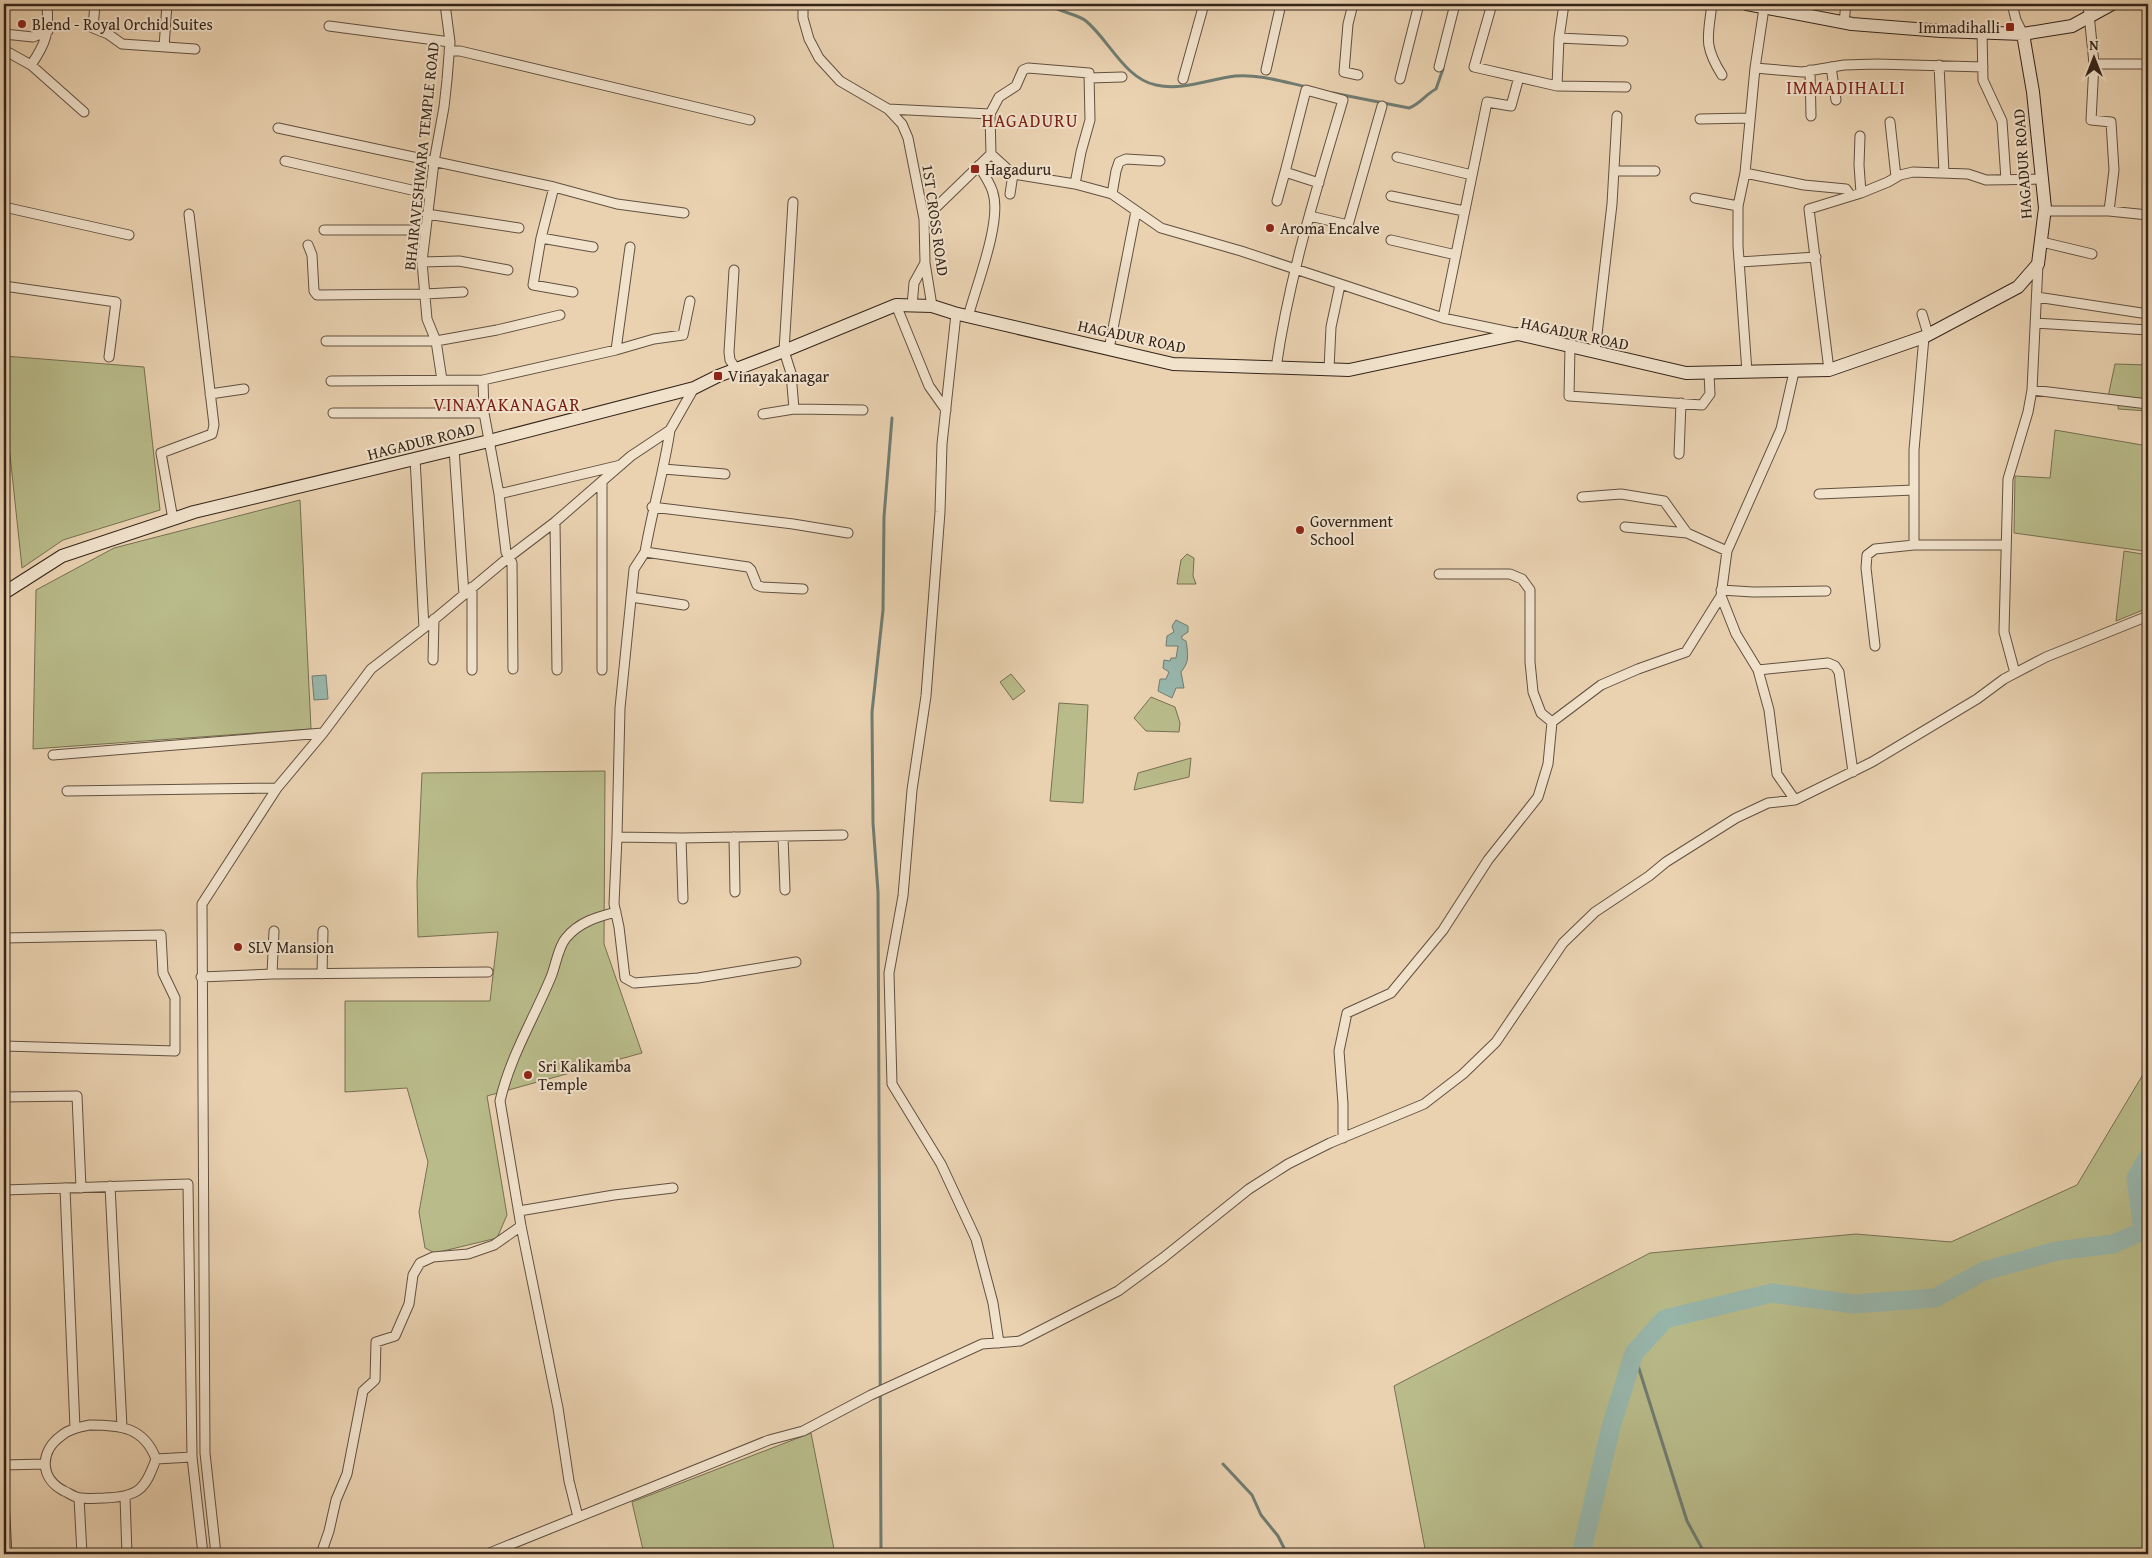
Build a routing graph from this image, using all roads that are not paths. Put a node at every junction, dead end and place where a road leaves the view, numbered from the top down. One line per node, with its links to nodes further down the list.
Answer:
1 (47, 4): 22 (street)
2 (95, 4): 28 (street)
3 (167, 4): 28 (street)
4 (445, 4): 29 (street, BHAIRAVESHWARA TEMPLE ROAD)
5 (803, 4): 53 (street, 1ST CROSS ROAD)
6 (1204, 4): 47 (street)
7 (1281, 4): 40 (street)
8 (1353, 4): 42 (street)
9 (1419, 4): 48 (street)
10 (1456, 4): 35 (street)
11 (1492, 4): 45 (street)
12 (1564, 4): 26 (street)
13 (1712, 4): 43 (street)
14 (1747, 4): 18 (street)
15 (1846, 4): 20 (street)
16 (2012, 4): 25 (street)
17 (2112, 4): 19 (street)
18 (1770, 7): 20 (street); 39 (street)
19 (2088, 10): 25 (street); 32 (street)
20 (1844, 22): 23 (street)
21 (329, 26): 29 (street)
22 (48, 31): 24 (street); 34 (street)
23 (1982, 32): 25 (street); 38 (street)
24 (4, 34)
25 (2023, 34): 78 (street, HAGADUR ROAD)
26 (1559, 38): 27 (street); 49 (street)
27 (1623, 41)
28 (164, 47): 30 (street)
29 (450, 47): 60 (street); 68 (street, BHAIRAVESHWARA TEMPLE ROAD)
30 (195, 49)
31 (4, 50): 34 (street)
32 (2094, 64): 33 (street); 97 (street)
33 (2148, 64)
34 (31, 65): 54 (street)
35 (1439, 66)
36 (1939, 66): 37 (street); 38 (street); 74 (street)
37 (1831, 67): 41 (street); 51 (street)
38 (1983, 67): 79 (street)
39 (1755, 68): 41 (street); 58 (street)
40 (1266, 70)
41 (1810, 70): 57 (street)
42 (1358, 75)
43 (1722, 75)
44 (1122, 77): 46 (street)
45 (1519, 77): 49 (street); 76 (street)
46 (1089, 78): 55 (street); 81 (street)
47 (1183, 78)
48 (1400, 79)
49 (1557, 86): 50 (street)
50 (1626, 87)
51 (1836, 100)
52 (1382, 106): 102 (street)
53 (888, 109): 55 (street); 103 (street, 1ST CROSS ROAD)
54 (84, 112)
55 (990, 114): 64 (street)
56 (1617, 116): 70 (street)
57 (1811, 116)
58 (1749, 118): 59 (street); 73 (street)
59 (1700, 119)
60 (750, 120)
61 (1890, 122): 77 (street)
62 (278, 128): 68 (street)
63 (1860, 136): 83 (street)
64 (991, 154): 69 (street); 75 (street)
65 (1397, 157): 76 (street)
66 (285, 161): 84 (street)
67 (1160, 161): 86 (street)
68 (434, 162): 82 (street); 84 (street, BHAIRAVESHWARA TEMPLE ROAD)
69 (979, 165): 103 (street); 137 (street)
70 (1614, 171): 71 (street); 149 (street)
71 (1655, 171)
72 (1284, 172): 80 (street); 80 (street); 90 (street)
73 (1745, 173): 88 (street); 92 (street)
74 (1944, 173): 77 (street); 79 (street)
75 (1013, 174): 81 (street); 85 (street)
76 (1472, 175): 96 (street)
77 (1896, 177): 83 (street)
78 (2042, 179): 79 (street); 94 (street, HAGADUR ROAD)
79 (2006, 180)
80 (1319, 183): 102 (street)
81 (1075, 184): 86 (street)
82 (554, 187): 98 (street); 108 (street)
83 (1861, 193): 88 (street)
84 (429, 194): 100 (street, BHAIRAVESHWARA TEMPLE ROAD)
85 (1010, 194)
86 (1112, 194): 95 (street)
87 (1392, 196): 96 (street)
88 (1851, 196): 116 (street)
89 (1695, 198): 92 (street)
90 (1277, 201)
91 (793, 202): 148 (street)
92 (1738, 206): 119 (street)
93 (4, 208): 107 (street)
94 (2045, 211): 97 (street); 110 (street, HAGADUR ROAD)
95 (1136, 212): 121 (street); 146 (street)
96 (1464, 212): 115 (street)
97 (2109, 212): 101 (street)
98 (684, 213)
99 (189, 214): 164 (street)
100 (427, 214): 104 (street); 106 (street, BHAIRAVESHWARA TEMPLE ROAD)
101 (2148, 215)
102 (1310, 216): 121 (street)
103 (924, 219): 118 (street, 1ST CROSS ROAD)
104 (519, 228)
105 (324, 230): 106 (street)
106 (425, 230): 117 (street, BHAIRAVESHWARA TEMPLE ROAD)
107 (129, 235)
108 (541, 238): 112 (street); 127 (street)
109 (1391, 240): 115 (street)
110 (2042, 242): 114 (street); 120 (street, HAGADUR ROAD)
111 (308, 245): 128 (street)
112 (593, 247)
113 (630, 247): 147 (street)
114 (2092, 254)
115 (1456, 255): 138 (street)
116 (1816, 257): 119 (street); 154 (street)
117 (422, 262): 122 (street); 128 (street, BHAIRAVESHWARA TEMPLE ROAD)
118 (925, 262): 132 (street); 133 (street, 1ST CROSS ROAD)
119 (1740, 262): 155 (street)
120 (2038, 264): 129 (street); 142 (street, HAGADUR ROAD)
121 (1295, 268): 124 (street); 151 (street)
122 (508, 270)
123 (734, 270): 152 (street)
124 (1340, 285): 138 (street); 153 (street)
125 (4, 286): 150 (street)
126 (463, 292): 128 (street)
127 (573, 292)
128 (425, 294): 144 (street, BHAIRAVESHWARA TEMPLE ROAD)
129 (2036, 297): 135 (street); 139 (street)
130 (690, 301): 147 (street)
131 (896, 305): 132 (street, HAGADUR ROAD); 148 (street, HAGADUR ROAD); 169 (street)
132 (912, 306): 133 (street, HAGADUR ROAD)
133 (932, 306): 137 (street, HAGADUR ROAD)
134 (1922, 314): 142 (street)
135 (2148, 314)
136 (560, 315): 144 (street)
137 (962, 315): 146 (street, HAGADUR ROAD); 169 (street)
138 (1443, 318): 141 (street)
139 (2035, 323): 140 (street); 163 (street)
140 (2148, 330)
141 (1518, 334): 145 (street, HAGADUR ROAD); 153 (street, HAGADUR ROAD)
142 (1926, 336): 154 (street, HAGADUR ROAD); 182 (street)
143 (326, 341): 144 (street)
144 (436, 341): 159 (street, BHAIRAVESHWARA TEMPLE ROAD)
145 (1570, 346): 149 (street, HAGADUR ROAD); 165 (street)
146 (1109, 349): 151 (street, HAGADUR ROAD)
147 (616, 350): 160 (street)
148 (784, 352): 152 (street, HAGADUR ROAD); 167 (street)
149 (1595, 352): 157 (street, HAGADUR ROAD)
150 (109, 357)
151 (1276, 368): 153 (street, HAGADUR ROAD)
152 (736, 369): 161 (street, HAGADUR ROAD)
153 (1329, 369)
154 (1829, 370): 156 (street, HAGADUR ROAD)
155 (1747, 372): 156 (street, HAGADUR ROAD); 157 (street, HAGADUR ROAD)
156 (1794, 372): 194 (street)
157 (1709, 373): 165 (street)
158 (331, 380): 159 (street)
159 (442, 380): 160 (street)
160 (483, 380): 171 (street)
161 (694, 388): 173 (street); 174 (street, HAGADUR ROAD)
162 (244, 389): 164 (street)
163 (2032, 390): 166 (street); 193 (street)
164 (210, 394): 187 (street)
165 (1681, 403): 176 (street)
166 (2148, 404)
167 (794, 409): 168 (street); 172 (street)
168 (863, 410)
169 (946, 410): 251 (street)
170 (333, 413): 171 (street)
171 (484, 413): 174 (street)
172 (763, 414)
173 (670, 430): 178 (street); 179 (street)
174 (489, 441): 175 (street, HAGADUR ROAD); 183 (street)
175 (454, 450): 177 (street, HAGADUR ROAD); 203 (street)
176 (1680, 454)
177 (415, 458): 187 (street, HAGADUR ROAD); 208 (street)
178 (621, 465): 181 (street); 183 (street)
179 (663, 469): 180 (street); 186 (street)
180 (725, 474)
181 (602, 483): 188 (street); 214 (street)
182 (1914, 490): 184 (street); 192 (street)
183 (499, 494): 196 (street)
184 (1820, 494)
185 (1582, 497): 191 (street)
186 (652, 507): 190 (street); 195 (street)
187 (173, 519): 201 (street, HAGADUR ROAD)
188 (555, 522): 196 (street); 213 (street)
189 (1625, 527): 191 (street)
190 (848, 532)
191 (1687, 533): 194 (street)
192 (1914, 545): 193 (street); 209 (street)
193 (2006, 545): 216 (street)
194 (1727, 551): 202 (street)
195 (644, 552): 199 (street); 204 (street)
196 (509, 557): 198 (street); 211 (street)
197 (1439, 574): 217 (street)
198 (472, 587): 203 (street); 212 (street)
199 (803, 589)
200 (1826, 591): 202 (street)
201 (4, 593)
202 (1721, 593): 215 (street); 217 (street)
203 (464, 595): 207 (street)
204 (631, 598): 205 (street); 225 (street)
205 (684, 605)
206 (2148, 616): 216 (street)
207 (434, 619): 208 (street); 210 (street)
208 (424, 628): 218 (street)
209 (1876, 646)
210 (433, 660)
211 (513, 669)
212 (472, 670)
213 (557, 670)
214 (602, 670)
215 (1758, 670): 220 (street); 223 (street)
216 (2015, 673): 220 (street)
217 (1552, 722): 243 (street)
218 (323, 733): 219 (street); 221 (street)
219 (53, 755)
220 (1853, 772): 223 (street)
221 (277, 788): 222 (street); 240 (street)
222 (67, 791)
223 (1795, 800): 243 (street)
224 (843, 835): 227 (street)
225 (617, 836): 228 (street); 232 (street)
226 (734, 837): 227 (street); 228 (street); 230 (street)
227 (783, 837): 229 (street)
228 (682, 838): 231 (street)
229 (785, 890)
230 (735, 892)
231 (683, 899)
232 (616, 912): 236 (street); 249 (street)
233 (274, 931): 238 (street)
234 (323, 931): 239 (street)
235 (4, 938): 241 (street)
236 (796, 962)
237 (488, 972): 239 (street)
238 (272, 974): 239 (street); 240 (street)
239 (322, 974)
240 (201, 977): 266 (street)
241 (4, 1046)
242 (4, 1097): 246 (street)
243 (1343, 1138): 251 (street)
244 (110, 1186): 246 (street); 252 (street); 254 (street)
245 (66, 1188): 246 (street); 248 (street); 253 (street)
246 (81, 1188)
247 (673, 1188): 249 (street)
248 (4, 1190)
249 (519, 1211): 250 (street)
250 (521, 1226): 261 (street); 267 (street)
251 (999, 1343): 261 (street)
252 (122, 1427): 253 (street); 255 (street)
253 (75, 1428): 256 (street)
254 (192, 1457): 255 (street); 265 (street)
255 (156, 1459): 258 (street)
256 (44, 1464): 257 (street); 259 (street)
257 (4, 1465)
258 (125, 1497): 259 (street); 264 (street)
259 (79, 1498): 263 (street)
260 (4, 1501): 262 (street)
261 (578, 1517): 268 (street)
262 (7, 1554)
263 (82, 1554)
264 (127, 1554)
265 (203, 1554)
266 (216, 1554)
267 (321, 1554)
268 (486, 1554)

